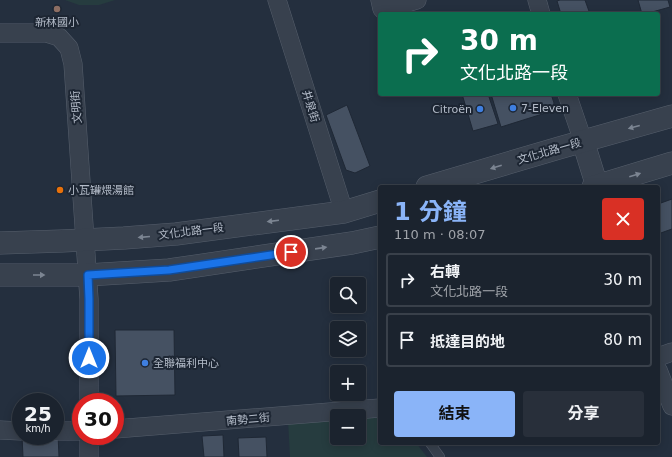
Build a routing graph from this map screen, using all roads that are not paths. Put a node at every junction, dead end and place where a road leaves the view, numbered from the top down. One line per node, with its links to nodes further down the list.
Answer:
1 (278, 0): 15 (street, 井泉街)
2 (417, 0): 4 (street)
3 (537, 0): 5 (street)
4 (382, 8)
5 (540, 12)
6 (0, 33): 17 (street, 文明街)
7 (568, 96): 9 (street)
8 (672, 116): 9 (street, 文化北路一段, one-way to 9)
9 (583, 141): 11 (street, 文化北路一段, one-way to 11); 12 (street)
10 (672, 163): 13 (street, one-way to 10)
11 (434, 185)
12 (595, 185)
13 (602, 185)
14 (378, 202): 15 (street, 文化北路一段)
15 (344, 212): 17 (street, 文化北路一段, one-way to 17)
16 (378, 237): 20 (street, one-way to 16)
17 (85, 240): 18 (street, 文化北路一段); 20 (street, 文明街)
18 (0, 242)
19 (0, 275): 20 (street, one-way to 20)
20 (88, 275): 24 (street, 文明街)
21 (672, 352): 22 (street)
22 (660, 356)
23 (660, 375): 25 (street)
24 (89, 393)
25 (672, 406)
26 (378, 408): 27 (street, 南勢二街)
27 (124, 428)
28 (0, 430): 29 (street)
29 (12, 431)
30 (89, 445): 32 (street)
31 (431, 445): 33 (lane)
32 (89, 457)
33 (440, 457)

